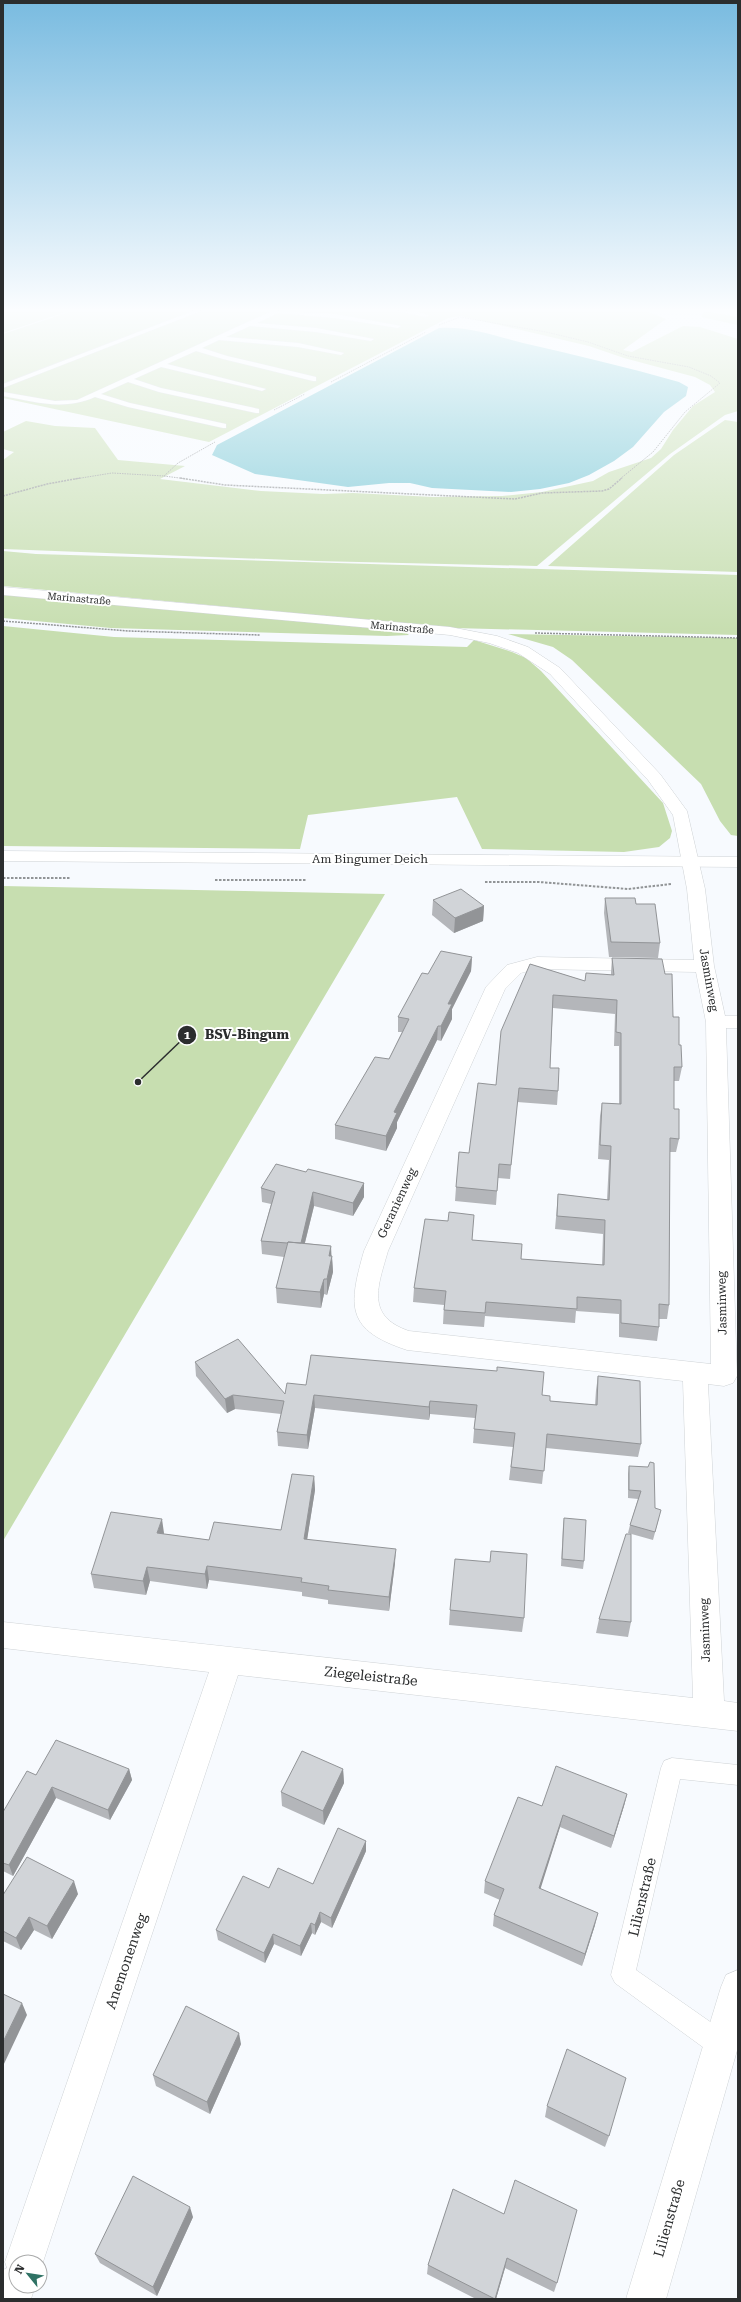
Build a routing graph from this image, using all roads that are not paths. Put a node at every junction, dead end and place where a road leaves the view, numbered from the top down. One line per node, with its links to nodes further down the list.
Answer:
1 (189, 418): 2 (lane)
2 (223, 426)
3 (3, 591): 6 (street, Marinastraße)
4 (3, 856): 6 (street, Am Bingumer Deich)
5 (738, 862): 6 (street, Am Bingumer Deich)
6 (692, 870): 7 (street, Jasminweg)
7 (704, 966): 8 (street, Jasminweg); 9 (street, Geranienweg)
8 (727, 1022): 10 (street, Jasminweg)
9 (695, 1372): 10 (street, Jasminweg); 13 (street, Jasminweg)
10 (731, 1377)
11 (3, 1635): 12 (street, Ziegeleistraße)
12 (228, 1659): 13 (street, Ziegeleistraße); 18 (street, Anemonenweg)
13 (709, 1714): 14 (street, Ziegeleistraße)
14 (738, 1717)
15 (738, 1775): 17 (lane, Lilienstraße)
16 (738, 1987): 17 (street, Lilienstraße)
17 (720, 2044): 19 (street, Lilienstraße)
18 (27, 2254)
19 (646, 2299)

